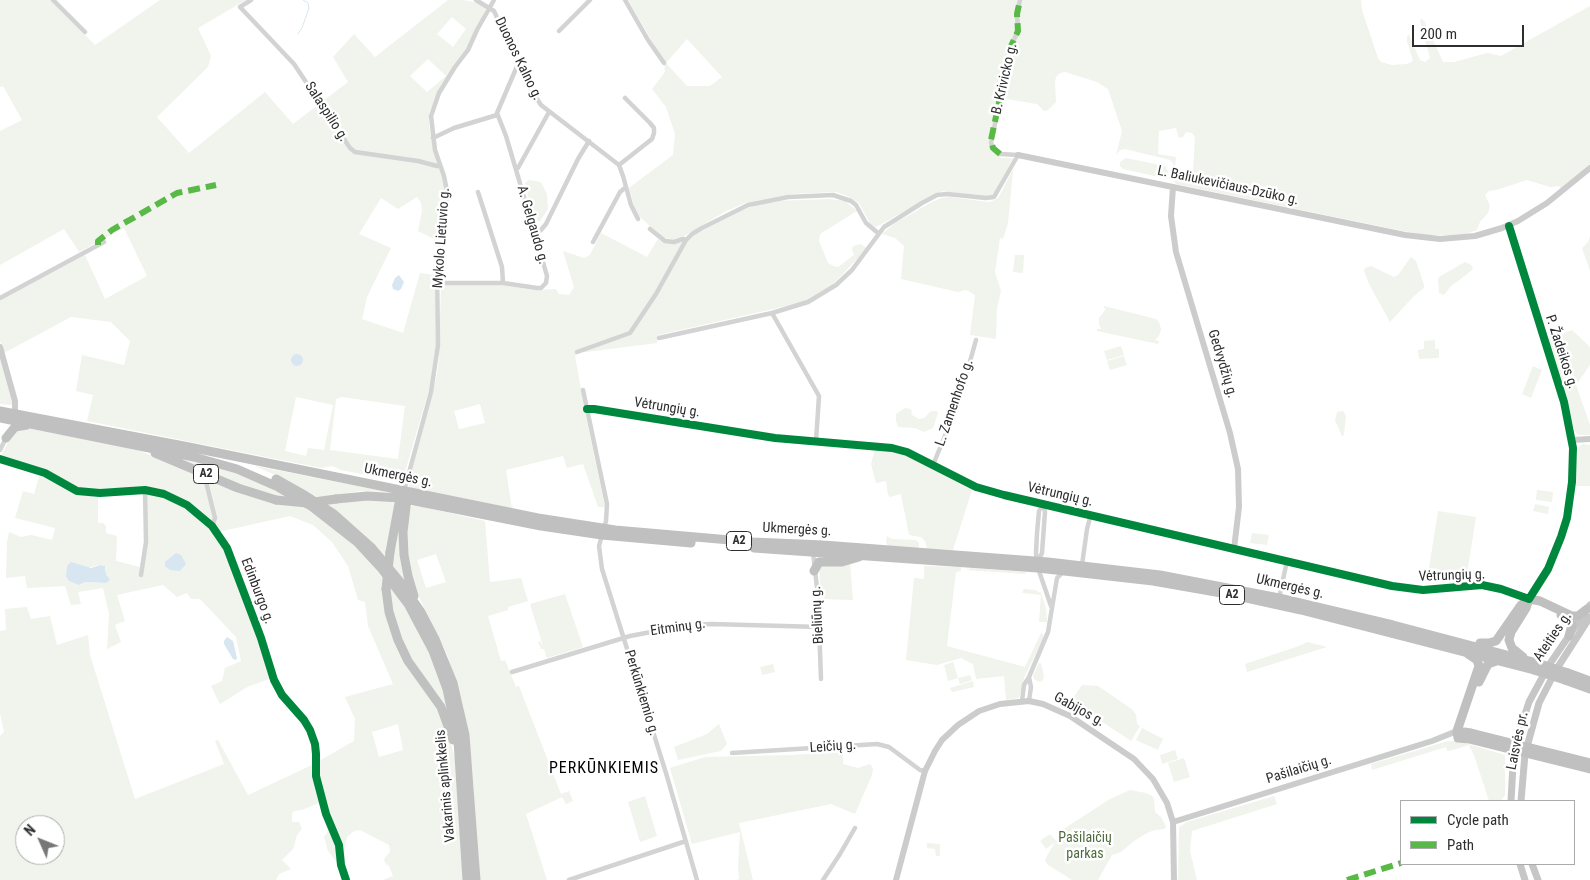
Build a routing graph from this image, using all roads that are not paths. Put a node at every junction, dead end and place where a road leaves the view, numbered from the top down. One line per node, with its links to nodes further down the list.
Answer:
1 (53, 0): 10 (street)
2 (252, 0): 20 (street, Salaspilio g.)
3 (476, 0): 8 (street)
4 (494, 0): 8 (street, Mykolo Lietuvio g.)
5 (590, 0): 9 (street)
6 (625, 0): 11 (street)
7 (1020, 0): 18 (street, B. Krivicko g.)
8 (490, 7): 12 (street, Duonos Kalno g.); 16 (street, Mykolo Lietuvio g.)
9 (559, 31)
10 (85, 32)
11 (664, 63)
12 (518, 64): 14 (street, Duonos Kalno g.); 15 (street)
13 (626, 98): 19 (street)
14 (549, 112): 17 (street, Duonos Kalno g.); 22 (street)
15 (497, 115): 16 (street); 22 (street, A. Gelgaudo g.)
16 (433, 138): 20 (street, Mykolo Lietuvio g.)
17 (589, 141): 19 (street, Duonos Kalno g.); 30 (street)
18 (1018, 154): 24 (street, L. Baliukevičiaus-Dzūko g.); 29 (street)
19 (619, 165): 23 (street)
20 (440, 166): 34 (street, Mykolo Lietuvio g.)
21 (1590, 168): 27 (street, L. Baliukevičiaus-Dzūko g.)
22 (516, 170): 30 (street, A. Gelgaudo g.)
23 (626, 187): 26 (street); 33 (street)
24 (1173, 187): 27 (street, L. Baliukevičiaus-Dzūko g.); 65 (street, Gedvydžių g.)
25 (478, 192): 35 (street)
26 (638, 219)
27 (1509, 226): 50 (street, P. Žadeikos g.)
28 (650, 229): 31 (street)
29 (878, 233): 31 (street); 37 (street)
30 (535, 234): 35 (street, A. Gelgaudo g.)
31 (686, 240): 41 (street)
32 (104, 242): 36 (street)
33 (593, 242)
34 (437, 283): 35 (street, A. Gelgaudo g.); 59 (street, Mykolo Lietuvio g.)
35 (503, 283)
36 (0, 298)
37 (772, 313): 38 (street); 51 (street)
38 (659, 338)
39 (976, 340): 56 (street, L. Zamenhofo g.)
40 (0, 347): 45 (street)
41 (577, 352)
42 (583, 390): 43 (street, Perkūnkiemio g.)
43 (587, 409): 51 (street, Vėtrungių g.); 63 (street, Perkūnkiemio g.)
44 (0, 411): 45 (highway, Ukmergės g. / A2)
45 (15, 414): 53 (highway, Ukmergės g. / A2)
46 (0, 419): 47 (highway, A2); 48 (highway)
47 (34, 424): 48 (highway); 52 (highway, A2)
48 (6, 438): 54 (street)
49 (1590, 439): 50 (street)
50 (1572, 440): 75 (street, P. Žadeikos g.)
51 (816, 441): 56 (street, Vėtrungių g.)
52 (136, 445): 57 (highway, A2); 98 (highway, Vakarinis aplinkkelis)
53 (189, 447): 59 (highway, Ukmergės g. / A2); 78 (highway, Vakarinis aplinkkelis)
54 (0, 450)
55 (0, 459): 58 (street, Edinburgo g.)
56 (933, 465): 60 (street, Vėtrungių g.)
57 (209, 476): 59 (highway, A2, bridge); 62 (street)
58 (145, 490): 62 (street, Edinburgo g.); 72 (street)
59 (403, 496): 63 (highway, Ukmergės g. / A2); 78 (highway); 98 (highway, bridge)
60 (1043, 504): 61 (street, Vėtrungių g.); 68 (street)
61 (1091, 514): 65 (street, Vėtrungių g.); 69 (street)
62 (212, 526): 108 (street, Edinburgo g.)
63 (603, 532): 64 (highway, Ukmergės g. / A2); 81 (street, Perkūnkiemio g.)
64 (812, 547): 66 (highway, Ukmergės g. / A2); 68 (highway, Ukmergės g. / A2); 70 (street, Bieliūnų g.)
65 (1234, 549): 67 (street, Vėtrungių g.)
66 (867, 556): 68 (highway, Ukmergės g. / A2); 70 (highway)
67 (1287, 562): 74 (street); 75 (street, Vėtrungių g.)
68 (1038, 565): 69 (highway, Ukmergės g. / A2); 71 (highway, Ukmergės g. / A2); 76 (street)
69 (1082, 565): 73 (highway, Ukmergės g. / A2)
70 (814, 571): 79 (street, Bieliūnų g.)
71 (1071, 572): 73 (highway, Ukmergės g. / A2); 76 (street)
72 (141, 576)
73 (1246, 594): 74 (highway, Ukmergės g. / A2); 82 (highway, Ukmergės g. / A2)
74 (1279, 598): 82 (highway, Ukmergės g. / A2)
75 (1529, 599): 77 (highway); 80 (highway); 82 (highway); 83 (highway)
76 (1051, 607): 93 (street)
77 (1589, 611): 80 (main road, Ateities g.); 91 (main road, Ateities g.)
78 (421, 612): 110 (highway, Vakarinis aplinkkelis)
79 (820, 627): 81 (street, Eitminų g.); 88 (street, Bieliūnų g.)
80 (1569, 636): 90 (main road, Ateities g.)
81 (624, 637): 86 (street, Eitminų g.); 105 (street, Perkūnkiemio g.)
82 (1460, 646): 83 (highway, Ukmergės g. / A2); 84 (highway, Ukmergės g. / A2); 94 (highway)
83 (1525, 659): 85 (highway, Ukmergės g. / A2)
84 (1499, 660): 85 (highway, Ukmergės g. / A2); 94 (highway)
85 (1536, 666): 87 (highway, Ukmergės g. / A2, bridge)
86 (512, 672)
87 (1566, 676): 89 (highway, Ukmergės g. / A2); 92 (highway, Ukmergės g. / A2)
88 (820, 679)
89 (1590, 681)
90 (1538, 684): 95 (main road, Laisvės pr.)
91 (1546, 688): 96 (main road, Laisvės pr.)
92 (1590, 689)
93 (1026, 701): 100 (street, Gabijos g.); 103 (street, Gabijos g.)
94 (1459, 733): 95 (highway); 103 (street, Pašilaičių g.)
95 (1515, 748): 96 (highway); 101 (main road, Laisvės pr.)
96 (1526, 751): 99 (highway); 102 (main road, Laisvės pr.)
97 (732, 753): 100 (street, Leičių g.)
98 (459, 762): 109 (highway, Vakarinis aplinkkelis)
99 (1590, 767)
100 (925, 771): 114 (street, Gabijos g.)
101 (1511, 800)
102 (1521, 800)
103 (1173, 822): 115 (street, Gabijos g.)
104 (855, 828): 113 (street)
105 (686, 841): 111 (street); 112 (street, Perkūnkiemio g.)
106 (1520, 865): 116 (main road)
107 (1532, 865): 117 (main road)
108 (346, 880)
109 (467, 880)
110 (476, 880)
111 (569, 880)
112 (697, 880)
113 (824, 880)
114 (896, 880)
115 (1174, 880)
116 (1525, 880)
117 (1538, 880)

